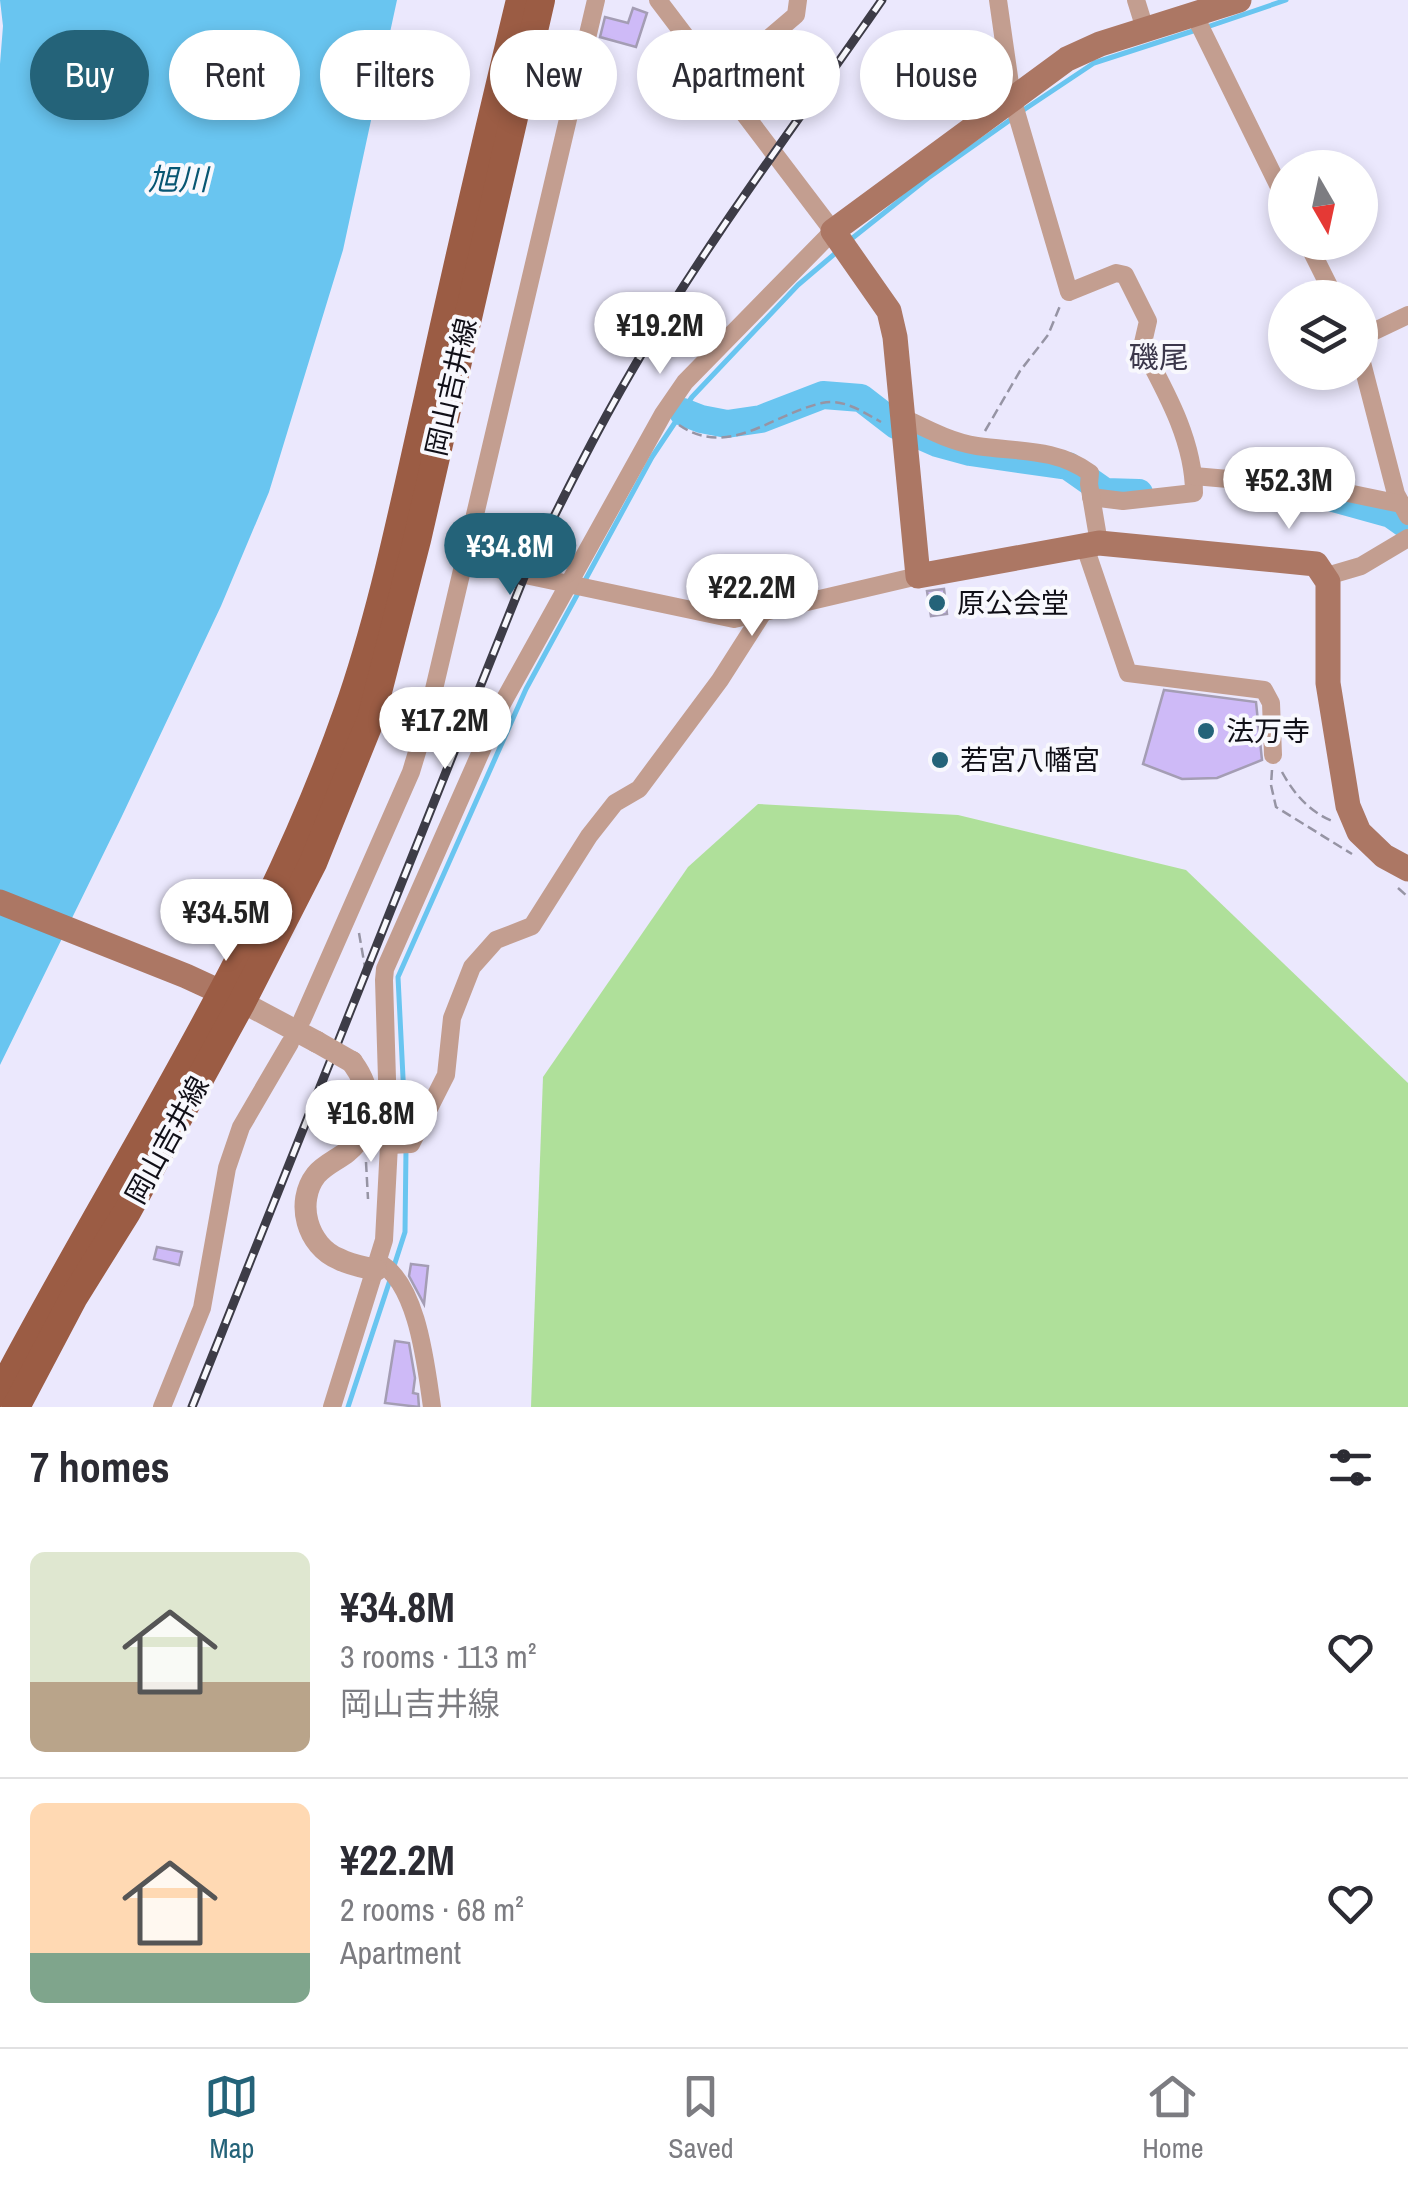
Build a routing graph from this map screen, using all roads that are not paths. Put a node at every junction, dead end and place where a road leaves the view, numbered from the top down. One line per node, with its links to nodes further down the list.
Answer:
1 (520, 0): 34 (main road, 岡山吉井線)
2 (541, 0): 34 (main road, 岡山吉井線)
3 (596, 0): 26 (street)
4 (658, 0): 11 (street)
5 (798, 0): 12 (street)
6 (998, 0): 13 (street)
7 (1136, 0): 10 (street)
8 (1239, 0): 9 (main road)
9 (1198, 24): 10 (main road); 15 (street)
10 (1145, 29): 13 (main road)
11 (681, 30)
12 (778, 30)
13 (1016, 109): 16 (main road); 21 (street)
14 (750, 120): 16 (street)
15 (1268, 165)
16 (840, 240): 20 (main road); 29 (street)
17 (1408, 315): 18 (street)
18 (1378, 329)
19 (1370, 390): 23 (street)
20 (904, 425): 22 (street); 27 (main road)
21 (1194, 482): 22 (street); 23 (street)
22 (1090, 486): 25 (street)
23 (1404, 510)
24 (1408, 538): 28 (street)
25 (1092, 545): 27 (main road); 28 (main road); 31 (street)
26 (464, 562): 29 (street); 35 (street)
27 (918, 576): 30 (street)
28 (1327, 576): 32 (main road)
29 (575, 586): 30 (street); 37 (street)
30 (764, 611): 37 (street)
31 (1274, 756)
32 (1403, 878)
33 (0, 902): 34 (main road)
34 (232, 997): 38 (street, bridge); 39 (main road, 岡山吉井線); 40 (main road, 岡山吉井線)
35 (302, 1020)
36 (290, 1043): 41 (street)
37 (401, 1144): 38 (street)
38 (384, 1269): 42 (street); 43 (street)
39 (0, 1394)
40 (16, 1407)
41 (162, 1407)
42 (332, 1407)
43 (432, 1407)

